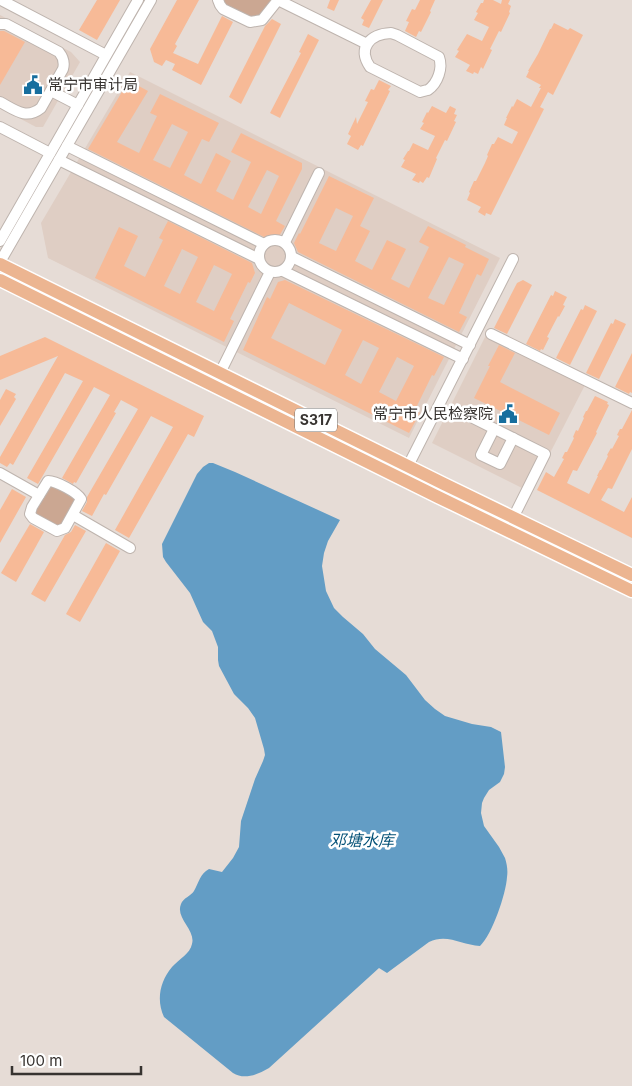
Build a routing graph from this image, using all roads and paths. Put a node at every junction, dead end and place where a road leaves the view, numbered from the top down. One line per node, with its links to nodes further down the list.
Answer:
1 (1, 0): 8 (street)
2 (138, 0): 8 (street)
3 (151, 0): 13 (street)
4 (218, 0): 5 (street)
5 (278, 0): 7 (street)
6 (0, 24): 9 (street)
7 (367, 44): 7 (street)
8 (106, 55): 11 (street)
9 (51, 91): 10 (street); 11 (street)
10 (0, 102)
11 (78, 105): 14 (street)
12 (0, 127): 14 (street)
13 (67, 146): 15 (street); 19 (street)
14 (50, 153): 17 (street)
15 (59, 160): 22 (street); 23 (street)
16 (319, 173): 18 (street)
17 (0, 240)
18 (284, 242): 19 (street); 20 (street)
19 (264, 244): 22 (street)
20 (292, 257): 24 (street); 28 (street)
21 (513, 258): 28 (street)
22 (259, 259): 25 (street)
23 (0, 263): 30 (main road, S317)
24 (283, 271): 25 (street); 29 (street)
25 (270, 272): 30 (street)
26 (0, 280): 42 (main road, S317)
27 (491, 334): 31 (street)
28 (470, 345): 29 (street)
29 (462, 359): 35 (street)
30 (220, 373): 35 (main road, S317)
31 (632, 403)
32 (459, 411): 33 (street)
33 (494, 428): 34 (street); 34 (street)
34 (513, 438): 39 (street)
35 (408, 466): 39 (main road, S317)
36 (0, 473): 37 (street)
37 (39, 495): 38 (street); 38 (street)
38 (73, 515): 40 (street)
39 (513, 518): 41 (main road, S317)
40 (130, 548)
41 (632, 575)
42 (632, 592)

